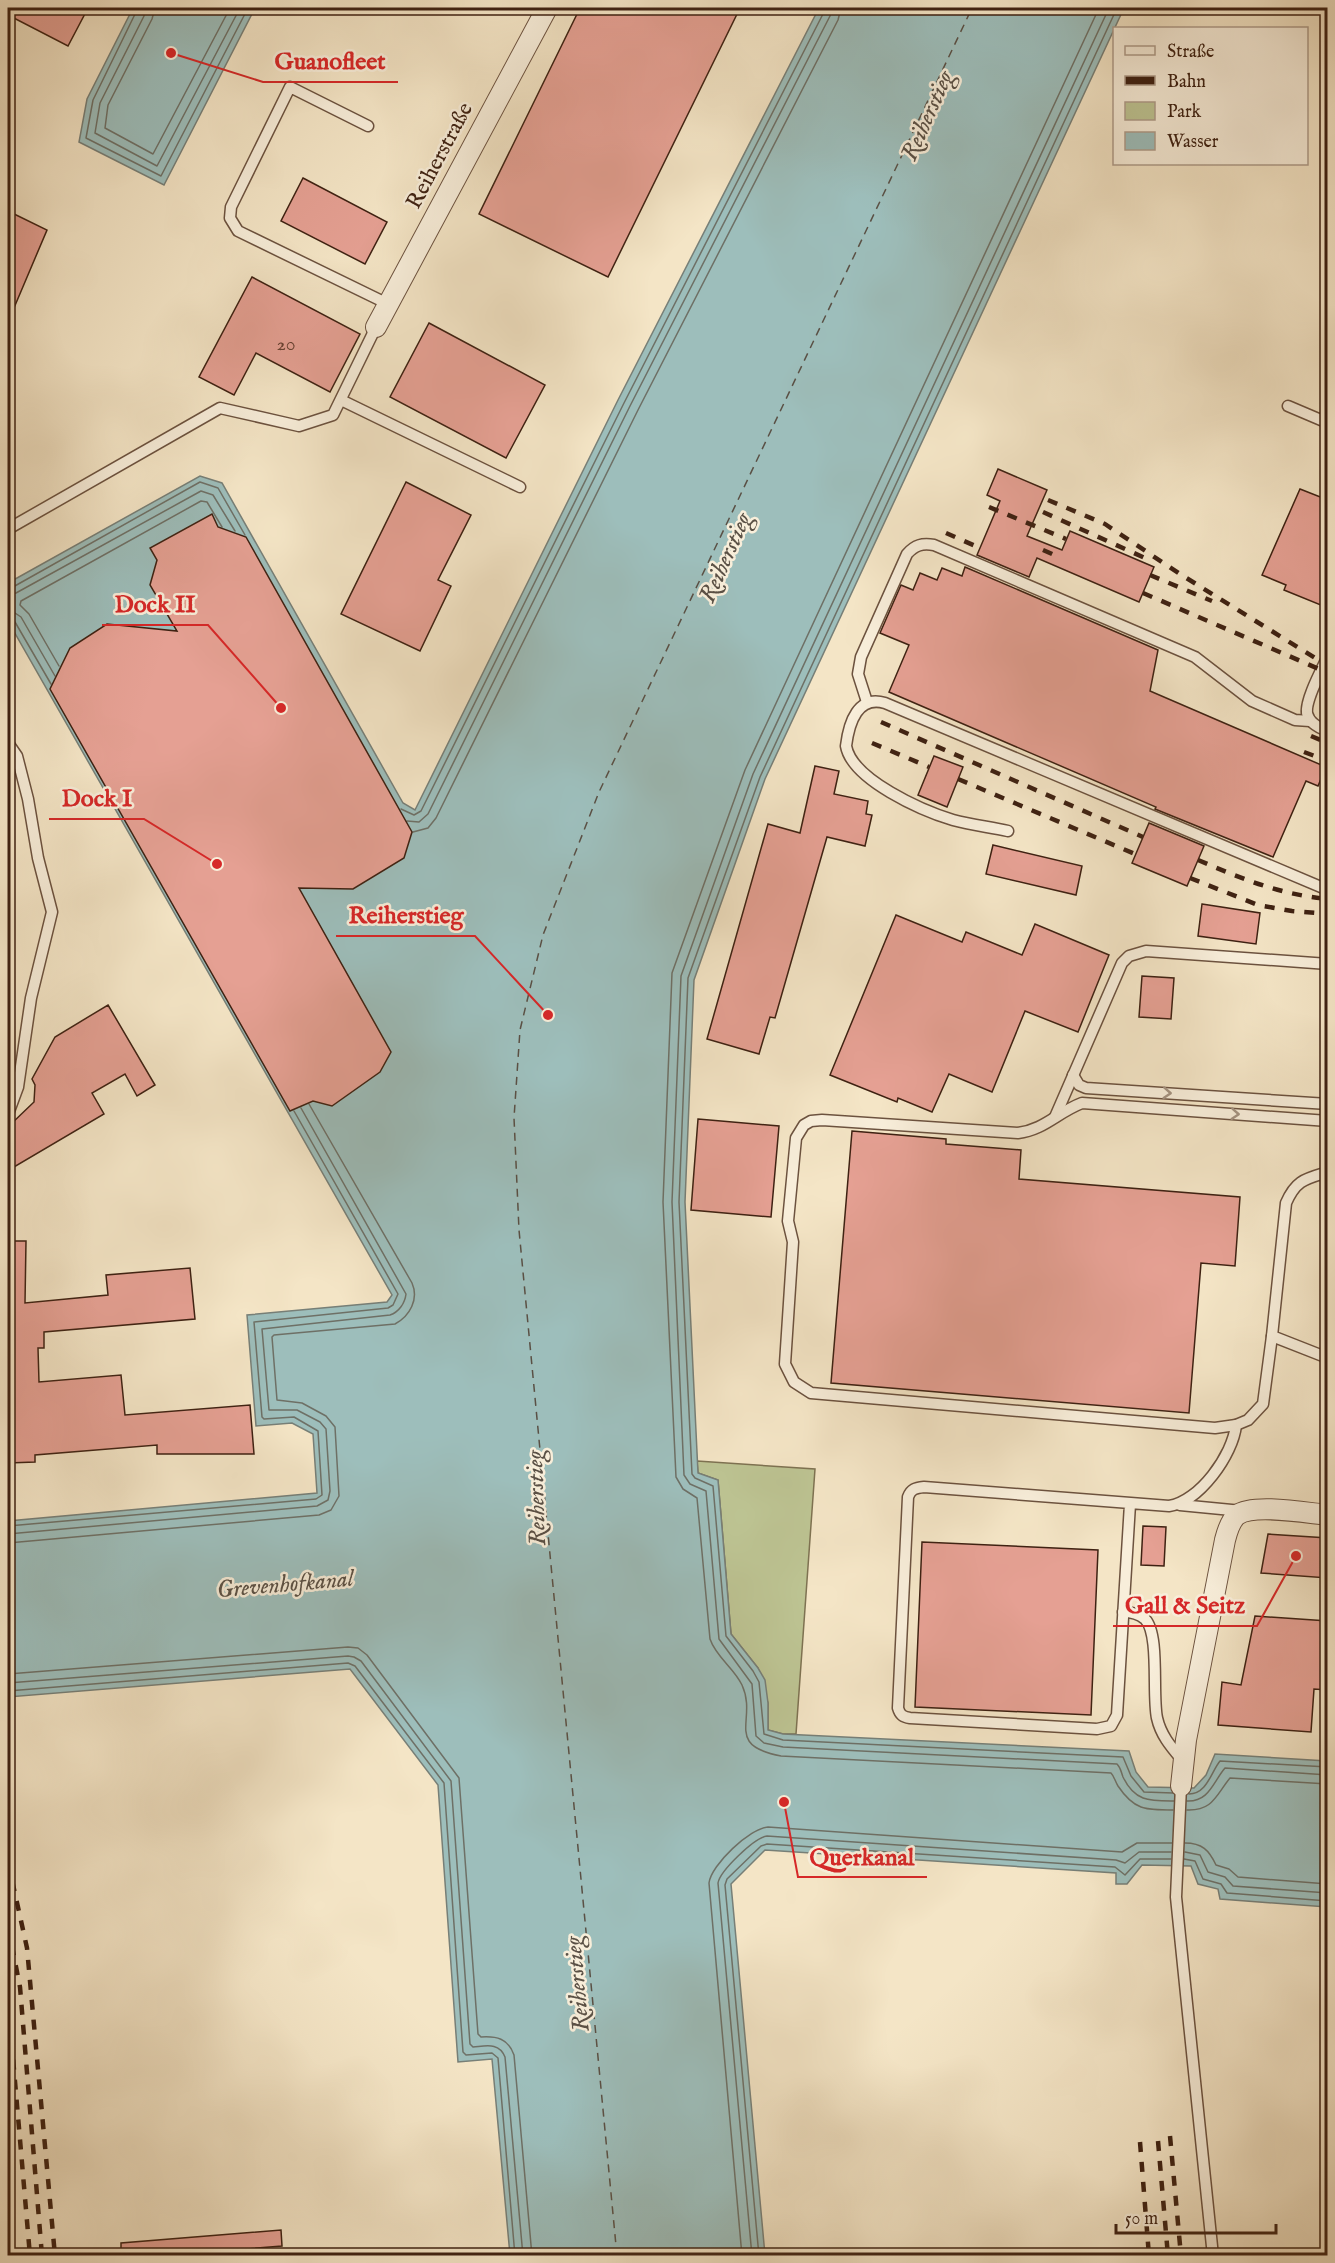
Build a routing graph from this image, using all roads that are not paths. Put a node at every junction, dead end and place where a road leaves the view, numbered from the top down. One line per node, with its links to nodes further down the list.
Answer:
1 (547, 8): 3 (street, Reiherstraße)
2 (368, 126): 3 (lane)
3 (388, 304): 4 (street, Reiherstraße)
4 (376, 327): 5 (lane)
5 (341, 400): 8 (lane); 9 (lane)
6 (1288, 406): 7 (lane)
7 (1328, 423)
8 (520, 487)
9 (8, 529)
10 (1328, 656): 12 (lane)
11 (867, 702): 12 (lane); 15 (lane); 16 (lane)
12 (1310, 721): 13 (lane)
13 (1328, 731)
14 (8, 743): 22 (lane)
15 (1008, 831)
16 (1328, 890)
17 (1328, 964): 18 (lane)
18 (1073, 1076): 19 (lane); 23 (lane)
19 (1136, 1091): 20 (lane, one-way to 20); 21 (lane)
20 (1328, 1104)
21 (1077, 1105): 23 (lane); 24 (lane, one-way to 24)
22 (8, 1114)
23 (1055, 1117): 28 (lane)
24 (1328, 1121)
25 (1328, 1172): 26 (lane)
26 (1272, 1336): 27 (lane); 28 (lane)
27 (1328, 1358)
28 (1236, 1425): 30 (lane)
29 (1130, 1503): 30 (lane); 33 (lane); 33 (lane)
30 (1179, 1505): 31 (lane)
31 (1240, 1514): 32 (street); 34 (street)
32 (1328, 1515)
33 (1123, 1612): 34 (lane)
34 (1184, 1761): 35 (street)
35 (1181, 1786): 36 (lane)
36 (1213, 2256)

